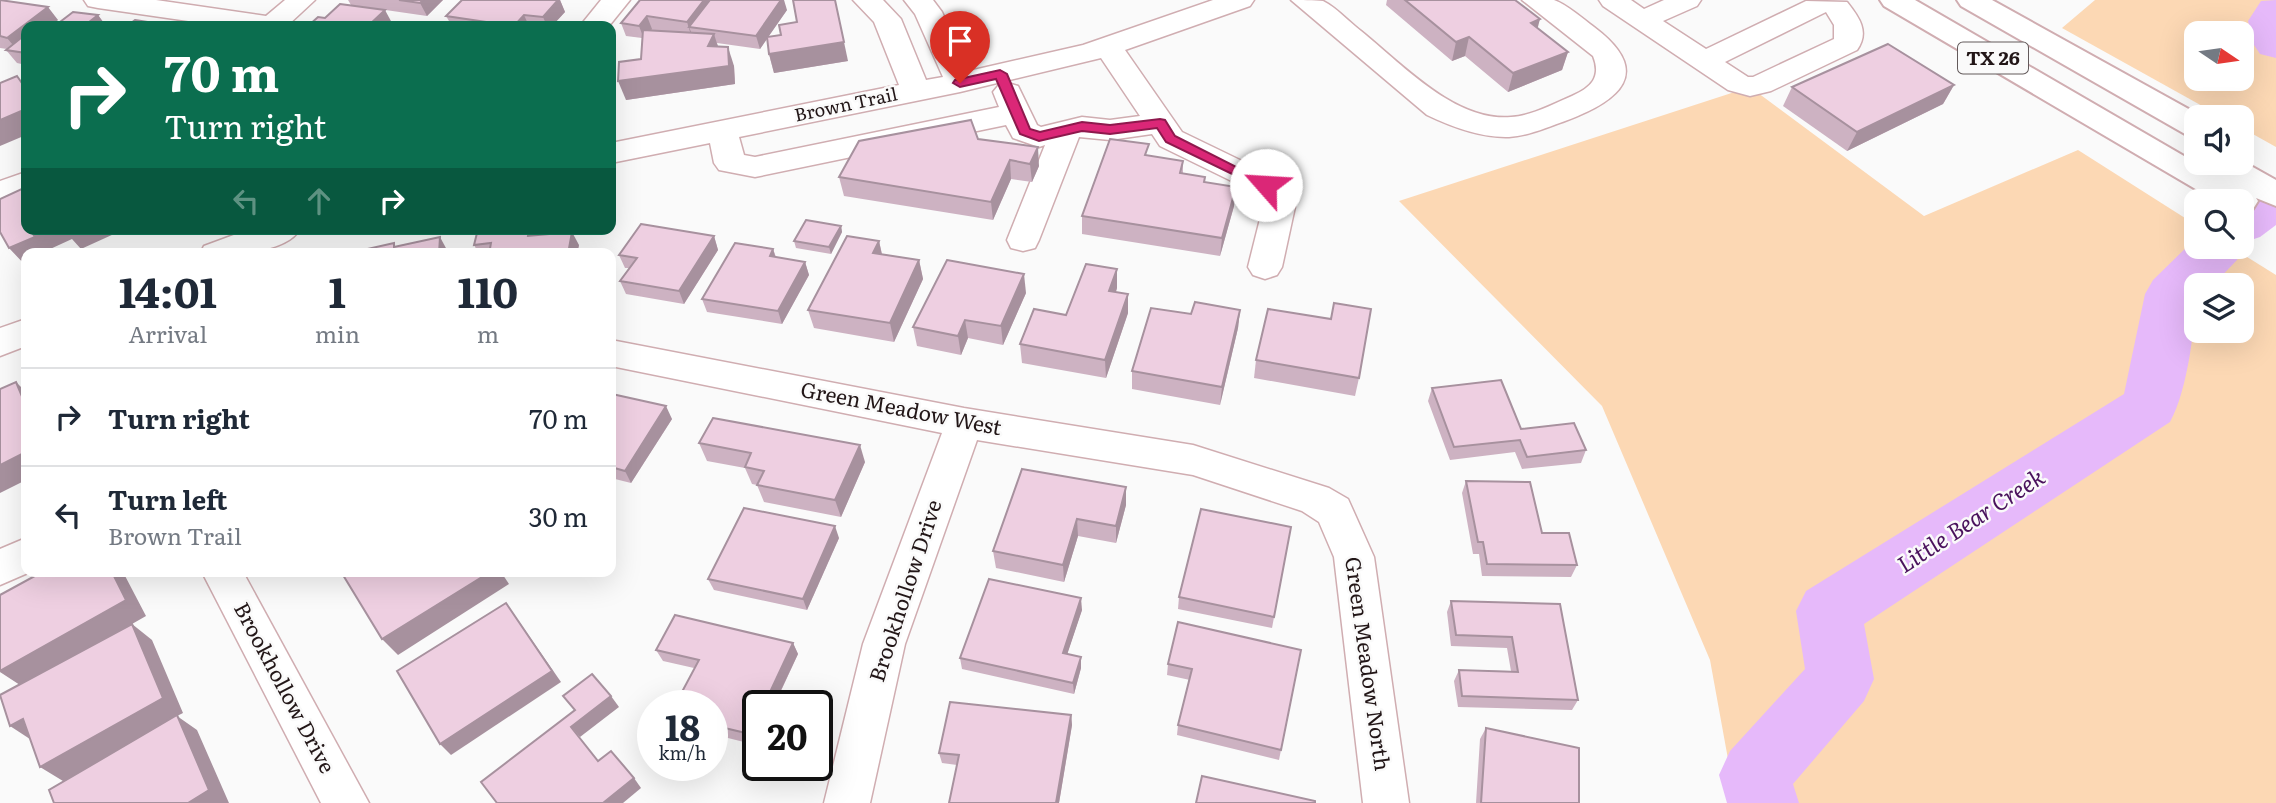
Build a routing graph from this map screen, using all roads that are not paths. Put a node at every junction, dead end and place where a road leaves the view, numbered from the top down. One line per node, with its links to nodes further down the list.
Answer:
1 (97, 0): 15 (street)
2 (301, 0): 16 (street)
3 (616, 0): 17 (street)
4 (867, 0): 22 (street)
5 (918, 0): 21 (street)
6 (1240, 0): 18 (street, Brown Trail)
7 (1305, 0): 8 (street)
8 (1536, 0)
9 (1613, 0): 14 (street)
10 (1687, 0): 14 (street)
11 (1894, 0): 23 (main road, TX 26)
12 (1971, 0): 23 (main road, TX 26)
13 (1829, 4): 19 (street); 19 (street)
14 (1642, 20): 19 (street)
15 (244, 21)
16 (277, 21)
17 (598, 21)
18 (1108, 46): 20 (street, Brown Trail); 25 (street)
19 (1704, 61)
20 (1000, 74): 21 (street, Brown Trail); 24 (street)
21 (960, 83): 22 (street, Brown Trail)
22 (916, 91): 27 (street, Brown Trail)
23 (2114, 103): 26 (main road, TX 26); 29 (main road); 35 (main road, TX 26)
24 (1016, 113): 27 (street); 28 (street)
25 (1160, 123): 28 (street); 43 (street)
26 (2184, 123)
27 (723, 131): 30 (street, Brown Trail)
28 (1066, 132): 41 (street)
29 (2184, 143)
30 (616, 152)
31 (2254, 160): 32 (main road)
32 (2276, 173)
33 (2240, 175): 37 (main road)
34 (21, 185): 36 (street)
35 (2224, 189)
36 (0, 193)
37 (2276, 195)
38 (2254, 209): 39 (main road, TX 26)
39 (2276, 222)
40 (268, 235): 42 (street)
41 (1023, 240)
42 (232, 248)
43 (1265, 267)
44 (21, 334): 45 (street)
45 (0, 343)
46 (616, 354): 47 (street, Green Meadow West)
47 (964, 423): 48 (street, Green Meadow West); 53 (street, Brookhollow Drive)
48 (1193, 460): 54 (street, Green Meadow North)
49 (21, 558): 50 (street)
50 (0, 569)
51 (225, 577): 52 (street, Brookhollow Drive)
52 (346, 803)
53 (847, 803)
54 (1386, 803)

